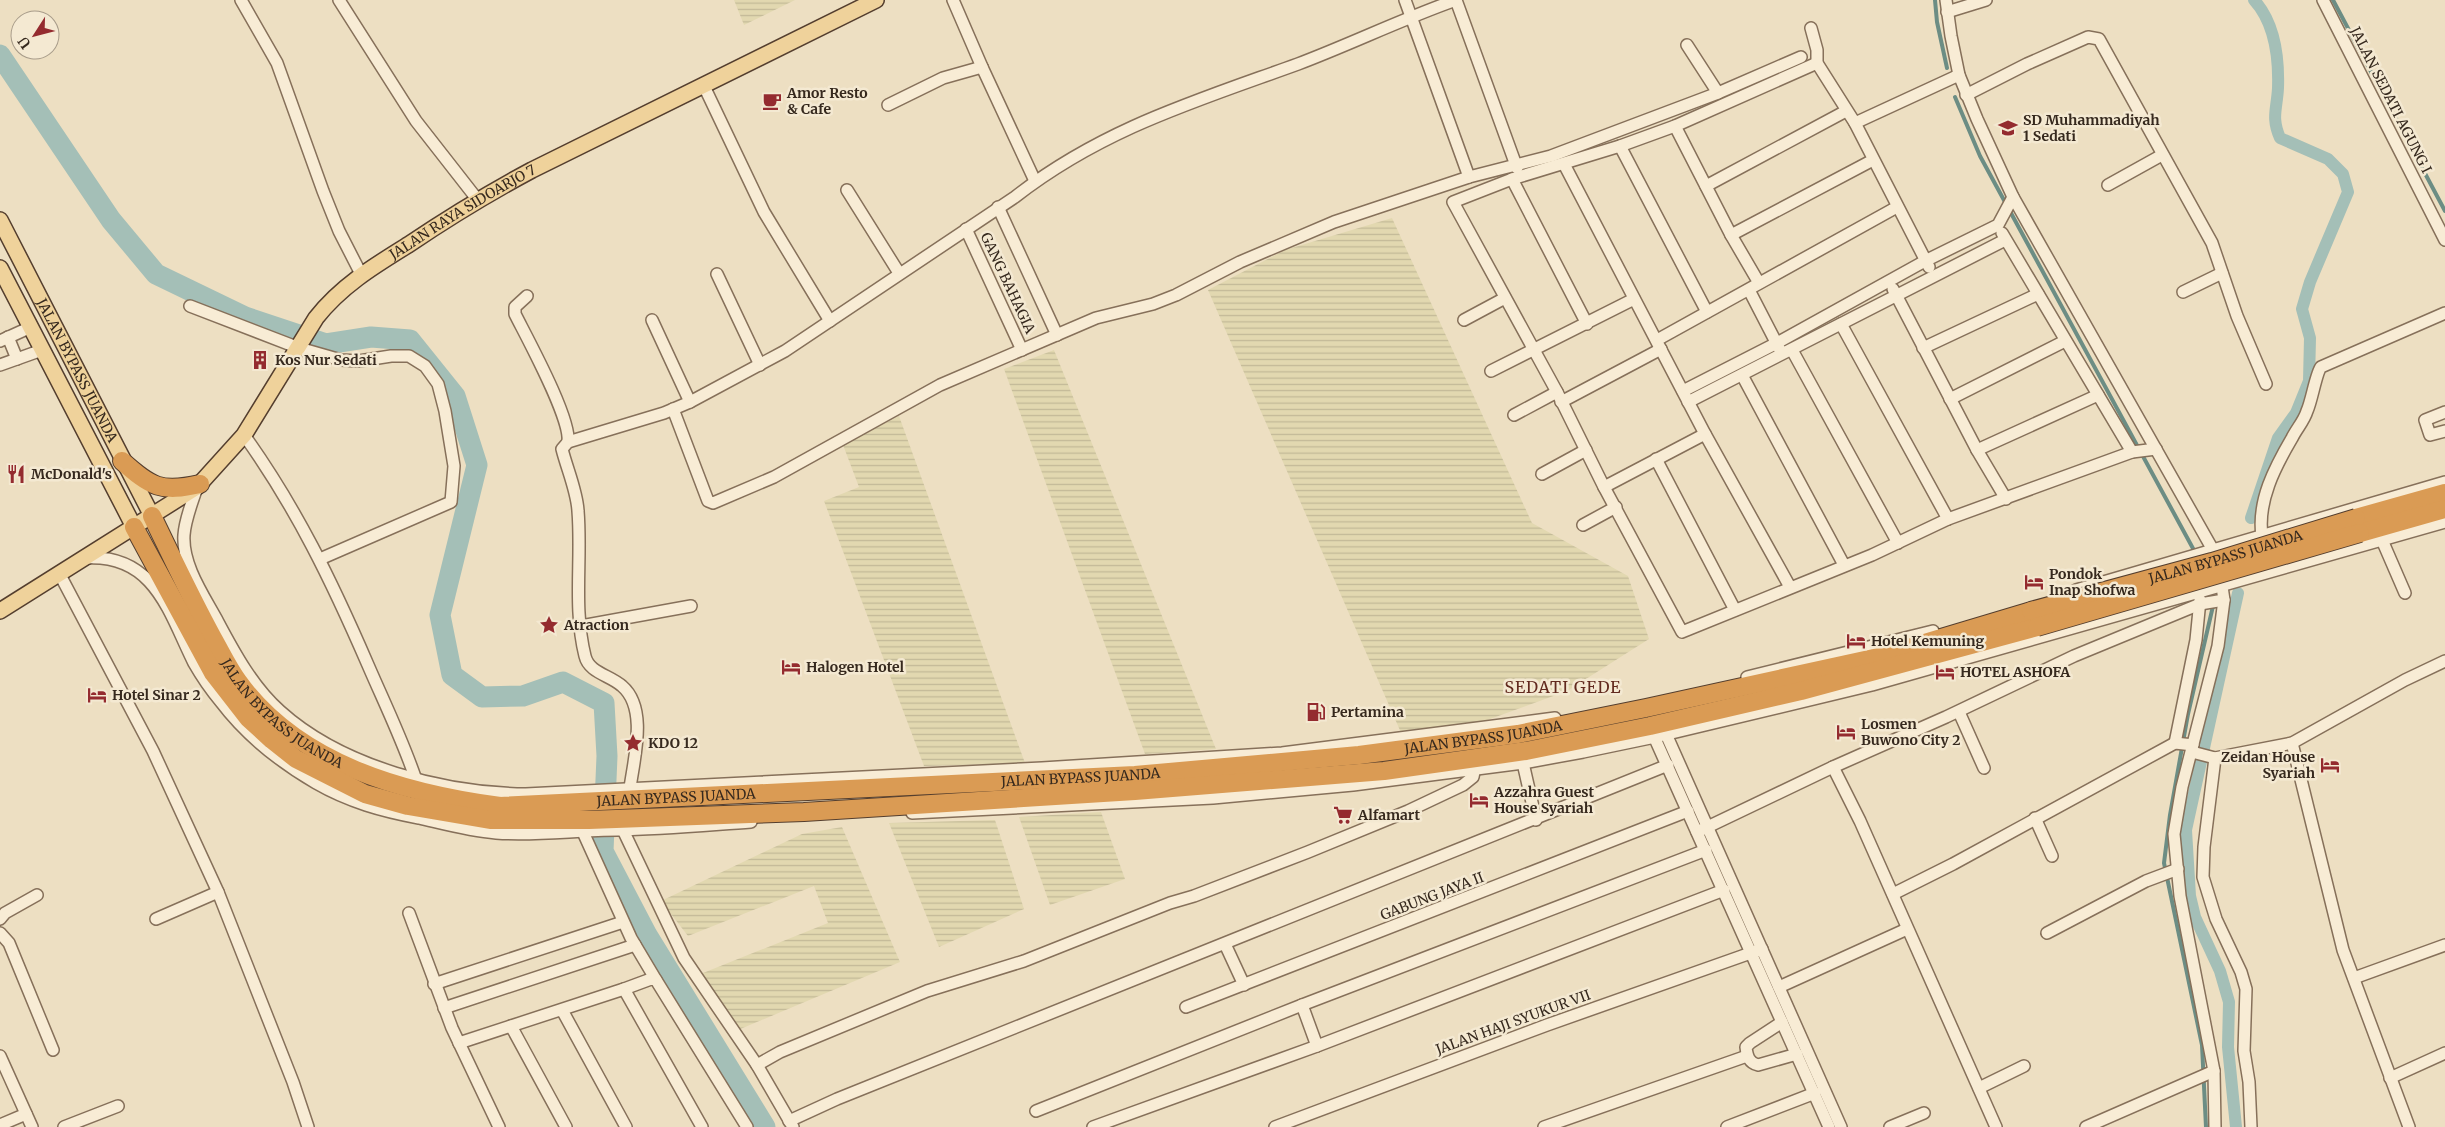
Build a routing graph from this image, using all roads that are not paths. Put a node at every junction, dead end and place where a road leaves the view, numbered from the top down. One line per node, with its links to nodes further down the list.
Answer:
1 (241, 0): 50 (street)
2 (339, 0): 36 (street)
3 (876, 0): 18 (main road, JALAN RAYA SIDOARJO 7)
4 (953, 0): 16 (street)
5 (1406, 0): 11 (street)
6 (1456, 0): 11 (street); 28 (street)
7 (1946, 0): 10 (street)
8 (1986, 0): 10 (street)
9 (2323, 0): 45 (street, JALAN SEDATI AGUNG I)
10 (1947, 12): 17 (street)
11 (1410, 16): 30 (street); 32 (street)
12 (1811, 28): 15 (street)
13 (1687, 46): 19 (street)
14 (1800, 57): 19 (street)
15 (1818, 64): 22 (street); 24 (street)
16 (982, 67): 21 (street); 32 (street)
17 (1959, 75): 20 (street); 23 (street)
18 (703, 84): 36 (main road, JALAN RAYA SIDOARJO 7); 67 (street)
19 (1718, 93): 28 (street)
20 (1966, 95): 26 (street); 37 (street)
21 (888, 105)
22 (1846, 111): 23 (street); 34 (street)
23 (1854, 123): 27 (street)
24 (1675, 126): 25 (street); 34 (street)
25 (1620, 146): 29 (street); 63 (street)
26 (2162, 155): 33 (street); 49 (street)
27 (1873, 160): 38 (street); 43 (street)
28 (1515, 163): 30 (street); 31 (street)
29 (1564, 164): 31 (street); 61 (street)
30 (1469, 177): 71 (street)
31 (1516, 178): 60 (street); 68 (street)
32 (1036, 182): 39 (street)
33 (2108, 185)
34 (1706, 186): 43 (street)
35 (848, 190): 48 (street)
36 (477, 199): 50 (main road, JALAN RAYA SIDOARJO 7)
37 (2011, 200): 41 (street); 102 (street)
38 (1897, 207): 46 (street); 54 (street)
39 (998, 208): 42 (street); 71 (street)
40 (0, 220): 104 (main road, JALAN BYPASS JUANDA)
41 (1999, 221): 44 (street); 46 (street)
42 (966, 229): 48 (street); 80 (street, GANG BAHAGIA)
43 (1730, 234): 54 (street)
44 (2005, 240): 52 (street); 58 (street)
45 (2445, 240)
46 (1925, 261): 52 (street); 53 (street)
47 (0, 268): 70 (main road, JALAN BYPASS JUANDA)
48 (899, 273): 67 (street)
49 (2222, 273): 56 (street); 87 (street)
50 (361, 274): 76 (main road, JALAN RAYA SIDOARJO 7)
51 (717, 274): 84 (street)
52 (1933, 275): 57 (street)
53 (1888, 281): 57 (street); 74 (street)
54 (1759, 283): 55 (street)
55 (1749, 290): 63 (street); 74 (street)
56 (2183, 292)
57 (1895, 294): 69 (street); 77 (street)
58 (2038, 294): 73 (street); 77 (street)
59 (528, 296): 99 (street)
60 (1506, 298): 66 (street); 78 (street)
61 (1634, 299): 68 (street); 75 (street)
62 (190, 306): 76 (street)
63 (1707, 312): 75 (street)
64 (2445, 313): 119 (street)
65 (652, 320): 92 (street)
66 (1464, 320)
67 (830, 321): 84 (street)
68 (1587, 324): 78 (street)
69 (1842, 324): 81 (street); 114 (street)
70 (31, 327): 72 (street); 79 (main road, JALAN BYPASS JUANDA)
71 (1057, 335): 80 (street)
72 (4, 339): 82 (street)
73 (2065, 340): 88 (street); 91 (street)
74 (1777, 343): 81 (street); 89 (street)
75 (1659, 345): 89 (street); 90 (street)
76 (300, 346): 98 (main road, JALAN RAYA SIDOARJO 7); 124 (street)
77 (1923, 348): 91 (street)
78 (1534, 349): 85 (street); 90 (street)
79 (42, 350): 82 (street); 118 (main road, JALAN BYPASS JUANDA)
80 (1022, 350): 93 (street)
81 (1787, 352): 86 (street); 121 (street)
82 (18, 359): 83 (street)
83 (0, 365)
84 (760, 365): 92 (street)
85 (1491, 371)
86 (1742, 375): 89 (street); 125 (street)
87 (2266, 384)
88 (2098, 395): 101 (street); 102 (street)
89 (1685, 396): 97 (street)
90 (1559, 397): 95 (street); 100 (street)
91 (1950, 399): 101 (street)
92 (690, 402): 93 (street)
93 (673, 409): 99 (street)
94 (2445, 412): 96 (street)
95 (1514, 415)
96 (2445, 431)
97 (1705, 434): 103 (street); 127 (street)
98 (244, 435): 107 (main road, JALAN RAYA SIDOARJO 7); 124 (street)
99 (568, 442): 134 (street)
100 (1586, 450): 105 (street); 108 (street)
101 (1977, 450): 110 (street)
102 (2144, 451): 110 (street); 122 (street)
103 (1656, 459): 108 (street); 131 (street)
104 (122, 461): 107 (highway); 113 (main road, JALAN BYPASS JUANDA)
105 (1542, 474)
106 (2445, 482): 119 (street)
107 (198, 486): 113 (main road, JALAN RAYA SIDOARJO 7); 150 (street)
108 (1604, 487): 111 (street)
109 (2445, 493): 117 (highway, JALAN BYPASS JUANDA)
110 (2006, 499): 114 (street)
111 (1616, 507): 116 (street); 131 (street)
112 (2445, 509): 117 (highway, JALAN BYPASS JUANDA)
113 (152, 516): 118 (main road, JALAN RAYA SIDOARJO 7); 150 (highway, JALAN BYPASS JUANDA)
114 (1948, 520): 121 (street)
115 (2445, 522): 120 (street)
116 (1584, 525)
117 (2358, 526): 135 (highway, JALAN BYPASS JUANDA, bridge)
118 (134, 527): 123 (main road, JALAN RAYA SIDOARJO 7); 136 (highway, JALAN BYPASS JUANDA)
119 (2262, 536): 122 (street)
120 (2382, 540): 128 (street); 129 (street)
121 (1898, 544): 125 (street)
122 (2203, 553): 129 (street); 133 (street)
123 (81, 558): 126 (main road, JALAN RAYA SIDOARJO 7); 136 (street)
124 (320, 559): 150 (street)
125 (1844, 565): 127 (street)
126 (59, 573): 132 (main road, JALAN RAYA SIDOARJO 7); 163 (street)
127 (1790, 587): 131 (street)
128 (2405, 593)
129 (2210, 596): 135 (street); 140 (street); 143 (street); 143 (street)
130 (692, 606): 134 (street)
131 (1736, 610)
132 (0, 611)
133 (1988, 620): 135 (highway, JALAN BYPASS JUANDA); 138 (highway, JALAN BYPASS JUANDA)
134 (581, 626): 152 (street)
135 (2031, 627): 141 (highway, JALAN BYPASS JUANDA)
136 (200, 662): 157 (highway, JALAN BYPASS JUANDA)
137 (2444, 662): 142 (street)
138 (1680, 697): 139 (highway, JALAN BYPASS JUANDA); 151 (street)
139 (1646, 708): 141 (street); 151 (highway, JALAN BYPASS JUANDA)
140 (1959, 712): 147 (street); 149 (street)
141 (1657, 733): 145 (street); 146 (street); 151 (highway, JALAN BYPASS JUANDA); 158 (street)
142 (2292, 743): 144 (street); 177 (street)
143 (2187, 747): 144 (street); 154 (street); 161 (street)
144 (2213, 757): 227 (street)
145 (1523, 763): 148 (street); 155 (street)
146 (1668, 765): 153 (street); 155 (street)
147 (1833, 766): 158 (street); 165 (street)
148 (1475, 767): 151 (street); 196 (street)
149 (1984, 768)
150 (410, 780): 152 (highway, JALAN BYPASS JUANDA)
151 (1135, 782): 152 (highway, JALAN BYPASS JUANDA); 156 (highway, JALAN BYPASS JUANDA)
152 (624, 792)
153 (1688, 812): 158 (street); 180 (street, GABUNG JAYA II)
154 (2035, 818): 160 (street); 165 (street)
155 (1536, 820): 173 (street)
156 (623, 826): 157 (highway, JALAN BYPASS JUANDA); 196 (street)
157 (587, 828): 169 (street)
158 (1703, 830): 159 (street); 176 (street)
159 (1706, 850): 162 (street); 183 (street)
160 (2052, 856)
161 (2170, 872): 172 (street); 198 (street)
162 (1724, 890): 176 (street); 190 (street)
163 (218, 892): 168 (street); 211 (street)
164 (37, 894): 167 (street)
165 (1893, 894): 170 (street)
166 (409, 913): 179 (street)
167 (0, 919)
168 (156, 919)
169 (624, 922): 174 (street); 179 (street)
170 (1907, 929): 181 (street); 200 (street)
171 (0, 933): 191 (street)
172 (2047, 933)
173 (1225, 944): 180 (street); 207 (street)
174 (635, 945): 178 (street); 184 (street)
175 (2445, 945): 177 (street)
176 (1756, 951): 181 (street); 187 (street); 218 (street, JALAN HAJI SYUKUR VII)
177 (2354, 978): 199 (street)
178 (656, 980): 182 (street); 216 (street)
179 (434, 984): 184 (street)
180 (1244, 985): 185 (street, GABUNG JAYA II)
181 (1779, 987): 203 (street)
182 (624, 989): 186 (street); 215 (street)
183 (1302, 1005): 190 (street); 204 (street)
184 (444, 1008): 189 (street)
185 (1186, 1008)
186 (562, 1010): 188 (street); 214 (street)
187 (1782, 1022): 193 (street); 195 (street)
188 (510, 1026): 189 (street); 213 (street)
189 (459, 1043): 212 (street)
190 (1317, 1046): 217 (street)
191 (53, 1050)
192 (2445, 1053): 199 (street)
193 (1797, 1054): 195 (street); 201 (street)
194 (0, 1056): 206 (street)
195 (1747, 1056): 219 (street)
196 (757, 1065): 207 (street)
197 (2024, 1066): 200 (street)
198 (2208, 1074): 225 (street); 226 (street)
199 (2390, 1078): 228 (street)
200 (1979, 1088): 224 (street)
201 (1815, 1093): 203 (street); 220 (street)
202 (118, 1106): 210 (street)
203 (1828, 1110): 221 (street); 222 (street)
204 (1036, 1111)
205 (1924, 1113): 223 (street)
206 (26, 1114): 208 (street); 209 (street)
207 (791, 1124)
208 (0, 1125)
209 (32, 1127)
210 (64, 1127)
211 (308, 1127)
212 (499, 1127)
213 (566, 1127)
214 (626, 1127)
215 (702, 1127)
216 (747, 1127)
217 (1093, 1127)
218 (1275, 1127)
219 (1544, 1127)
220 (1727, 1127)
221 (1830, 1127)
222 (1841, 1127)
223 (1890, 1127)
224 (1996, 1127)
225 (2086, 1127)
226 (2215, 1127)
227 (2251, 1127)
228 (2409, 1127)

